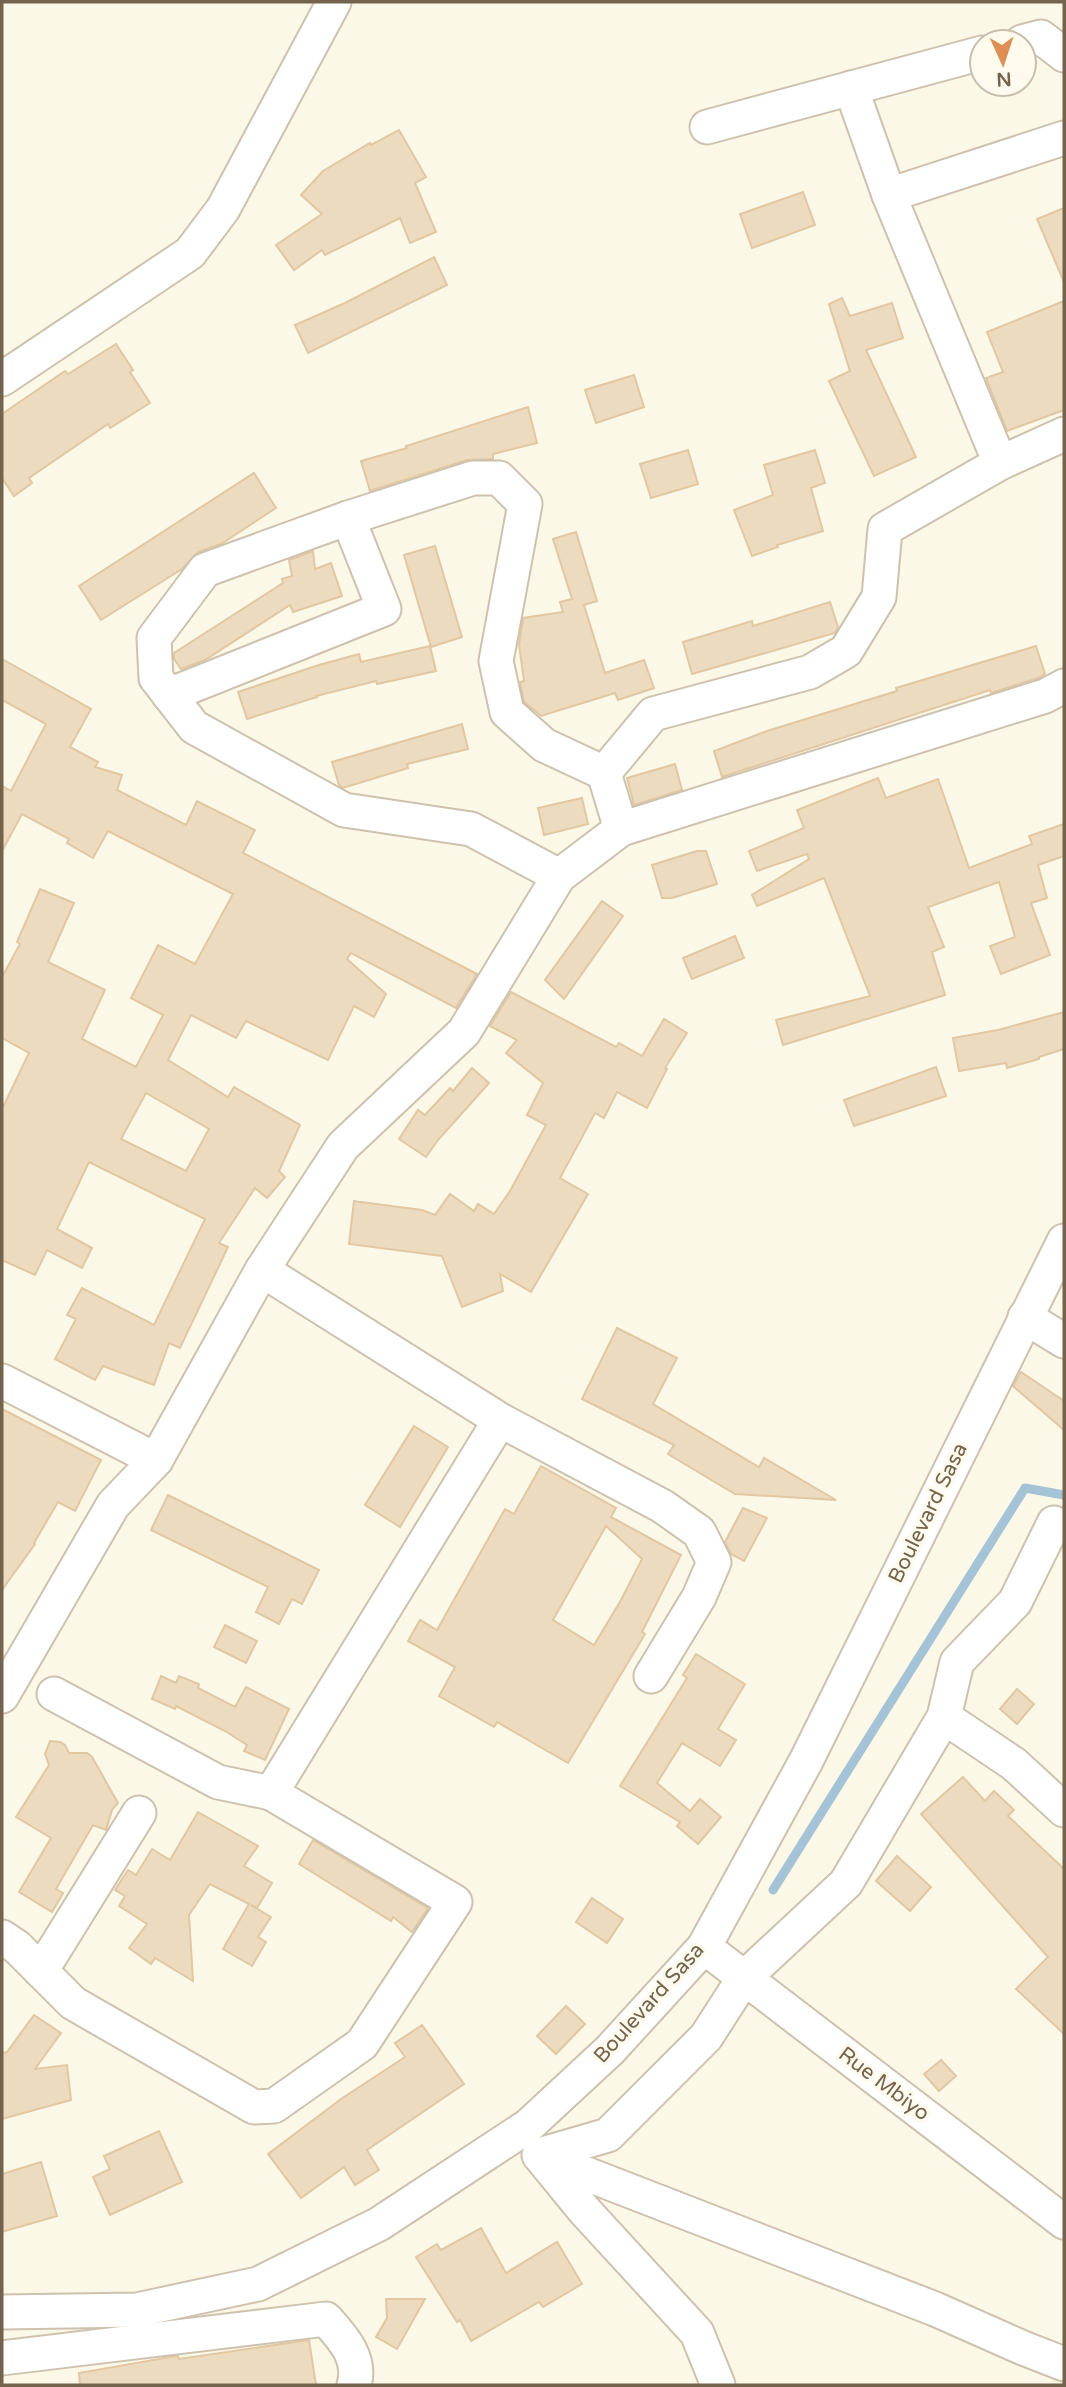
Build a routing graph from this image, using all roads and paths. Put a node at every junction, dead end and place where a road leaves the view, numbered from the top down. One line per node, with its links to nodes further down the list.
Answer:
1 (334, 2): 9 (street)
2 (1038, 38): 3 (street)
3 (1064, 55)
4 (968, 57): 5 (street)
5 (851, 88): 6 (street); 8 (street)
6 (707, 127)
7 (1064, 138): 8 (street)
8 (889, 195): 11 (street)
9 (2, 379)
10 (1064, 433): 11 (street)
11 (1000, 463): 15 (street)
12 (348, 518): 14 (street); 14 (street); 15 (street)
13 (1064, 686): 16 (street)
14 (169, 695): 17 (street)
15 (604, 773): 16 (street)
16 (621, 829): 17 (street)
17 (559, 876): 19 (street)
18 (1064, 1241): 20 (street, Boulevard Sasa)
19 (262, 1270): 23 (street); 24 (street)
20 (1025, 1317): 21 (street); 34 (street, Boulevard Sasa)
21 (1064, 1341)
22 (2, 1381): 24 (street)
23 (500, 1420): 26 (street); 30 (street)
24 (156, 1460): 28 (street)
25 (1054, 1523): 29 (street)
26 (651, 1676)
27 (54, 1694): 30 (street)
28 (2, 1696)
29 (944, 1717): 31 (street); 36 (street)
30 (271, 1793): 35 (street)
31 (1064, 1810)
32 (139, 1813): 35 (street)
33 (2, 1937): 35 (street)
34 (704, 1947): 36 (street, Rue Mbiyo); 37 (street, Boulevard Sasa)
35 (41, 1972)
36 (744, 1978): 37 (street); 38 (street, Rue Mbiyo)
37 (534, 2141): 39 (street, Boulevard Sasa); 41 (street); 43 (street)
38 (1064, 2222)
39 (2, 2312)
40 (2, 2358): 42 (street)
41 (1064, 2364)
42 (354, 2385)
43 (718, 2385)

